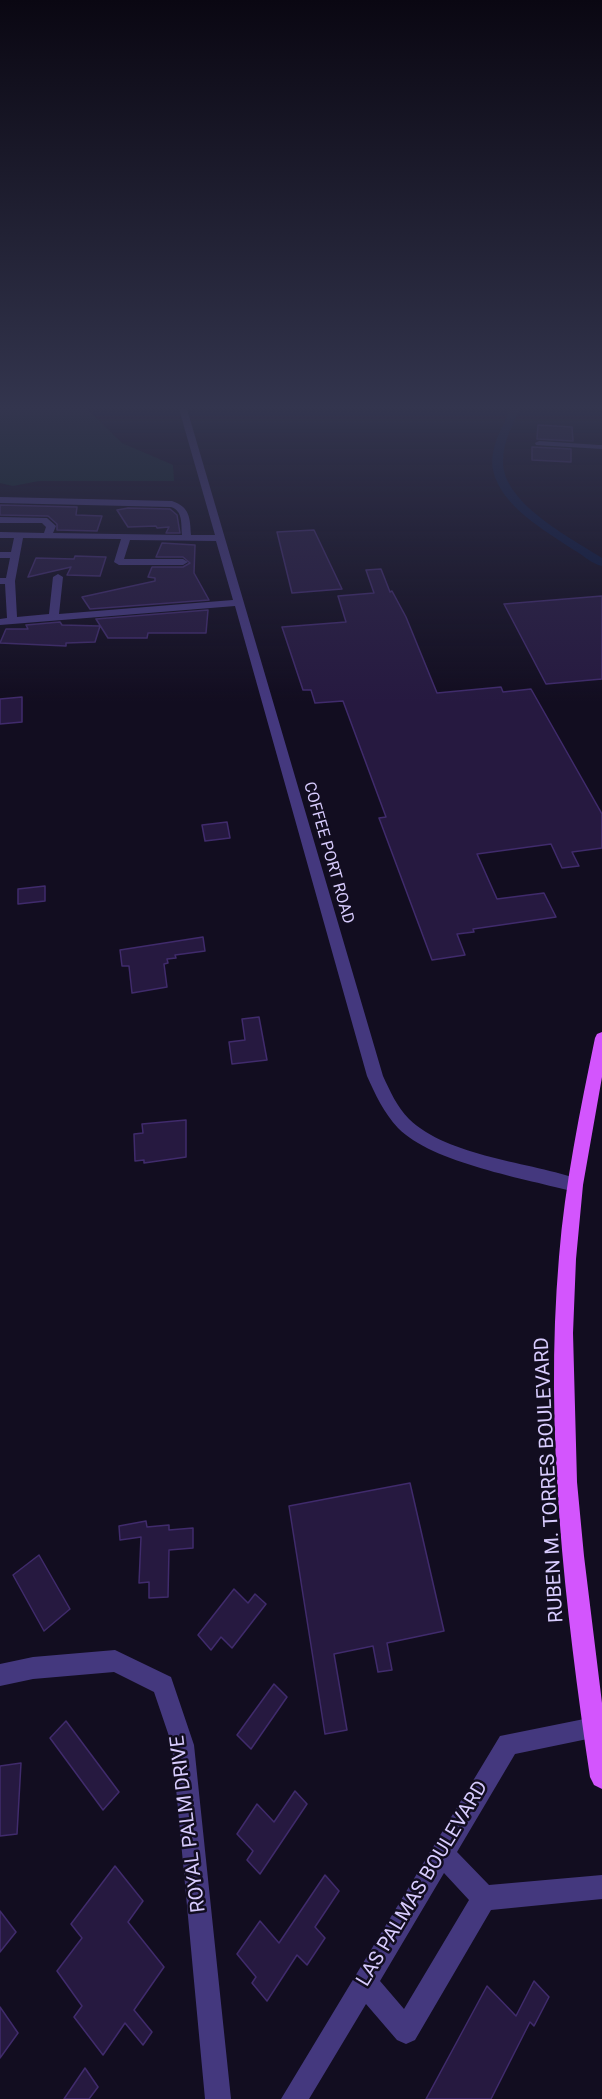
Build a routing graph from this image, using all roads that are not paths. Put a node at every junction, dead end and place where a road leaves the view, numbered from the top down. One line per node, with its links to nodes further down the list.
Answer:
1 (180, 507): 8 (street)
2 (210, 507): 9 (street, COFFEE PORT ROAD)
3 (0, 520): 5 (street)
4 (0, 535): 6 (street)
5 (48, 535): 6 (street); 7 (street)
6 (19, 536): 11 (street)
7 (126, 537): 8 (street); 12 (street)
8 (187, 538): 9 (street)
9 (219, 538): 15 (street, COFFEE PORT ROAD)
10 (0, 555): 11 (street)
11 (15, 555): 14 (street)
12 (183, 562)
13 (57, 577): 16 (street)
14 (5, 581): 17 (street)
15 (238, 603): 16 (street); 20 (street, COFFEE PORT ROAD)
16 (54, 617): 17 (street)
17 (12, 621): 18 (street)
18 (0, 622)
19 (602, 1038): 20 (main road, RUBEN M. TORRES BOULEVARD)
20 (575, 1185): 22 (main road, RUBEN M. TORRES BOULEVARD)
21 (0, 1675): 28 (street, ROYAL PALM DRIVE)
22 (594, 1728): 23 (main road, RUBEN M. TORRES BOULEVARD); 24 (street, LAS PALMAS BOULEVARD)
23 (602, 1777)
24 (442, 1854): 26 (street); 27 (street, LAS PALMAS BOULEVARD)
25 (602, 1887): 26 (street)
26 (484, 1898): 27 (street)
27 (364, 1982): 29 (street, LAS PALMAS BOULEVARD)
28 (218, 2099)
29 (294, 2099)

